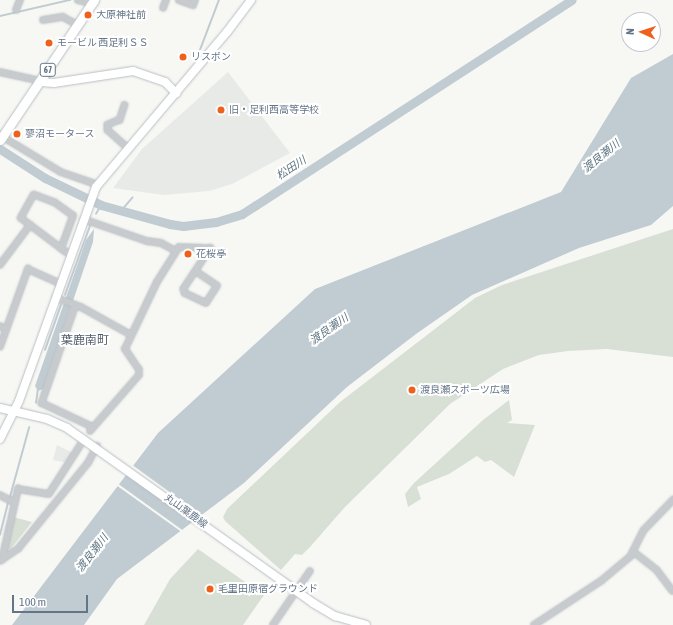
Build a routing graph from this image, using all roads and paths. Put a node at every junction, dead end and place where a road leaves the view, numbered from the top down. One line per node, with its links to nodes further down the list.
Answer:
1 (20, 0): 9 (street)
2 (78, 0): 7 (street)
3 (166, 0): 8 (street)
4 (179, 0): 5 (street)
5 (195, 0)
6 (251, 0): 14 (street)
7 (92, 2): 11 (main road, 67)
8 (163, 8)
9 (16, 10)
10 (43, 20): 11 (street)
11 (78, 24): 13 (main road, 67)
12 (0, 72): 13 (street)
13 (41, 82): 14 (street); 16 (main road, 67)
14 (176, 92): 17 (street)
15 (125, 105): 17 (street)
16 (1, 138): 18 (street)
17 (129, 149): 18 (street)
18 (97, 186): 19 (street)
19 (84, 215): 22 (street); 23 (street)
20 (30, 225): 21 (street); 21 (street); 24 (street)
21 (61, 249): 23 (street)
22 (176, 251): 25 (street); 31 (street)
23 (70, 254): 26 (street)
24 (0, 265)
25 (196, 272): 25 (street)
26 (60, 283): 27 (street); 30 (street)
27 (59, 299): 28 (street); 34 (street)
28 (74, 304): 31 (street); 31 (street)
29 (0, 326): 30 (street)
30 (6, 329): 32 (street)
31 (130, 334)
32 (0, 347)
33 (0, 408): 34 (street, 丸山葉鹿線)
34 (14, 411): 35 (street); 37 (street, 丸山葉鹿線)
35 (0, 439)
36 (81, 444): 40 (street)
37 (99, 448): 42 (street); 44 (street, 丸山葉鹿線)
38 (0, 495): 40 (street)
39 (673, 500): 41 (street)
40 (14, 502): 42 (street)
41 (634, 552): 45 (street); 48 (street)
42 (1, 560)
43 (310, 571): 44 (street)
44 (294, 589): 46 (street); 47 (street, 丸山葉鹿線)
45 (673, 591)
46 (273, 625)
47 (366, 625)
48 (534, 625)

